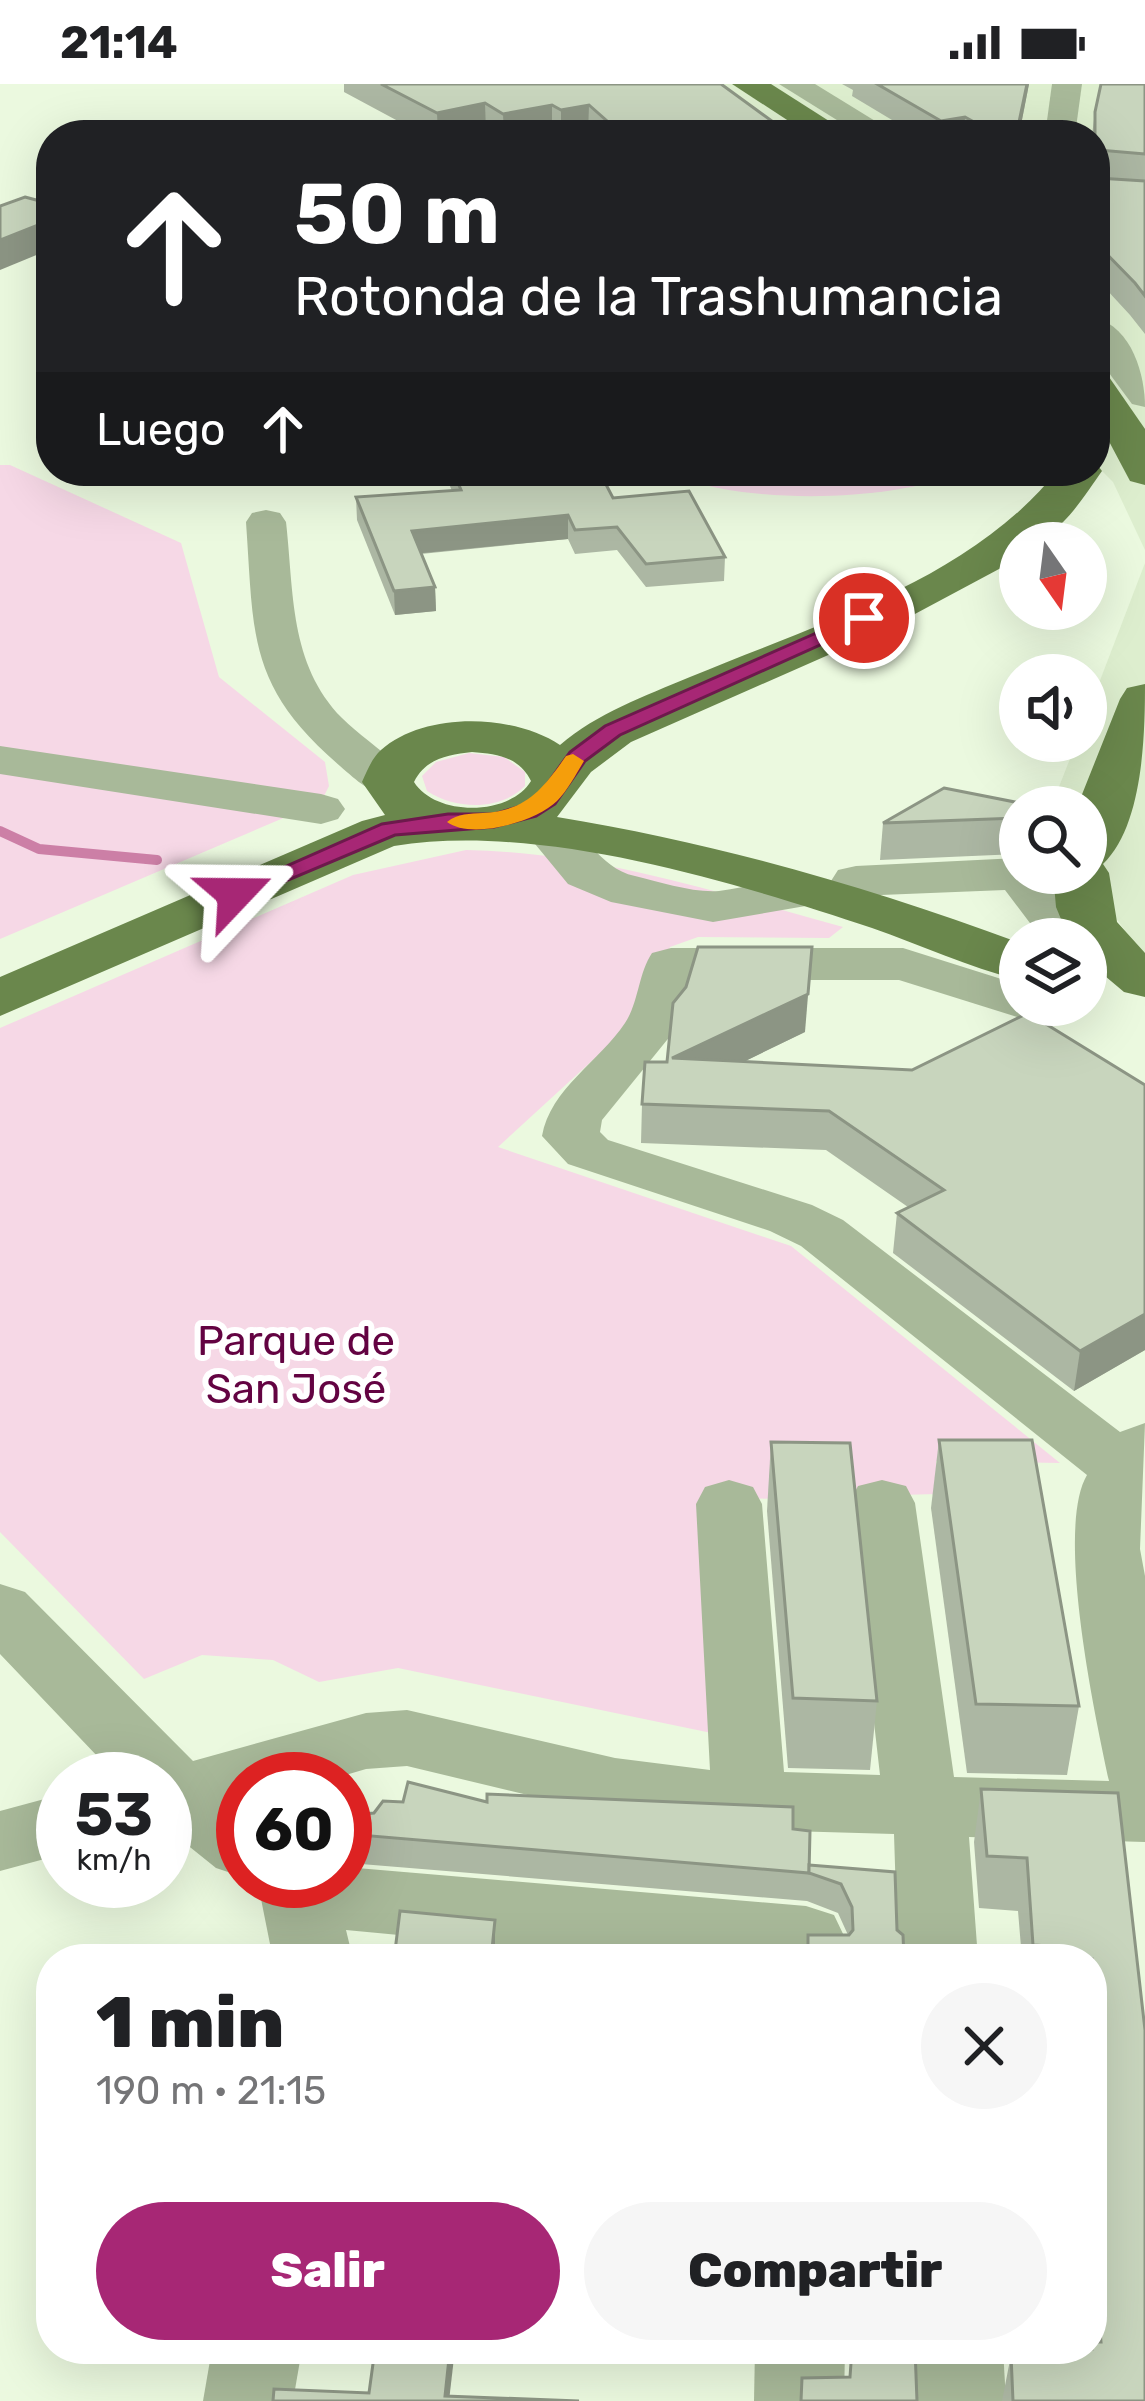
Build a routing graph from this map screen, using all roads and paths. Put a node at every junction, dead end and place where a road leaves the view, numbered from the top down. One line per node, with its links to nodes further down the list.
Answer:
1 (726, 84): 5 (main road)
2 (748, 84): 6 (main road)
3 (794, 84): 7 (street)
4 (1067, 84): 8 (street)
5 (785, 120)
6 (809, 120)
7 (857, 120)
8 (1062, 120)
9 (1110, 358): 11 (street)
10 (1110, 370): 12 (main road)
11 (1145, 396)
12 (1145, 472)
13 (1037, 486): 18 (main road)
14 (1069, 486): 23 (main road)
15 (266, 523): 17 (street)
16 (1144, 703): 21 (street); 22 (main road)
17 (310, 707): 18 (street); 20 (street)
18 (480, 738): 20 (main road); 23 (main road)
19 (0, 760): 24 (street)
20 (389, 784): 25 (main road); 31 (main road)
21 (1093, 786)
22 (1107, 798)
23 (554, 807): 25 (main road); 29 (main road)
24 (321, 809)
25 (455, 821): 35 (main road)
26 (999, 872): 29 (street)
27 (999, 888): 29 (main road)
28 (1053, 894): 34 (main road)
29 (892, 900): 30 (main road); 33 (street); 38 (street)
30 (999, 953)
31 (0, 968)
32 (1107, 970): 34 (main road)
33 (999, 971)
34 (1145, 984)
35 (0, 998)
36 (1107, 1011): 37 (main road)
37 (1145, 1016)
38 (1134, 1457): 44 (street)
39 (881, 1503): 46 (street)
40 (729, 1504): 45 (street)
41 (0, 1610): 42 (street)
42 (131, 1752)
43 (369, 1752): 45 (street)
44 (1145, 1780)
45 (749, 1801): 46 (street)
46 (925, 1808): 47 (street); 55 (street)
47 (1145, 1812)
48 (192, 1813): 50 (street)
49 (36, 1832): 51 (street)
50 (216, 1832)
51 (0, 1841)
52 (367, 1908): 53 (street)
53 (514, 1938): 54 (street)
54 (806, 1944)
55 (937, 1944)
56 (254, 2364): 59 (street)
57 (800, 2364): 60 (street)
58 (959, 2364): 61 (street)
59 (248, 2401)
60 (799, 2401)
61 (961, 2401)

